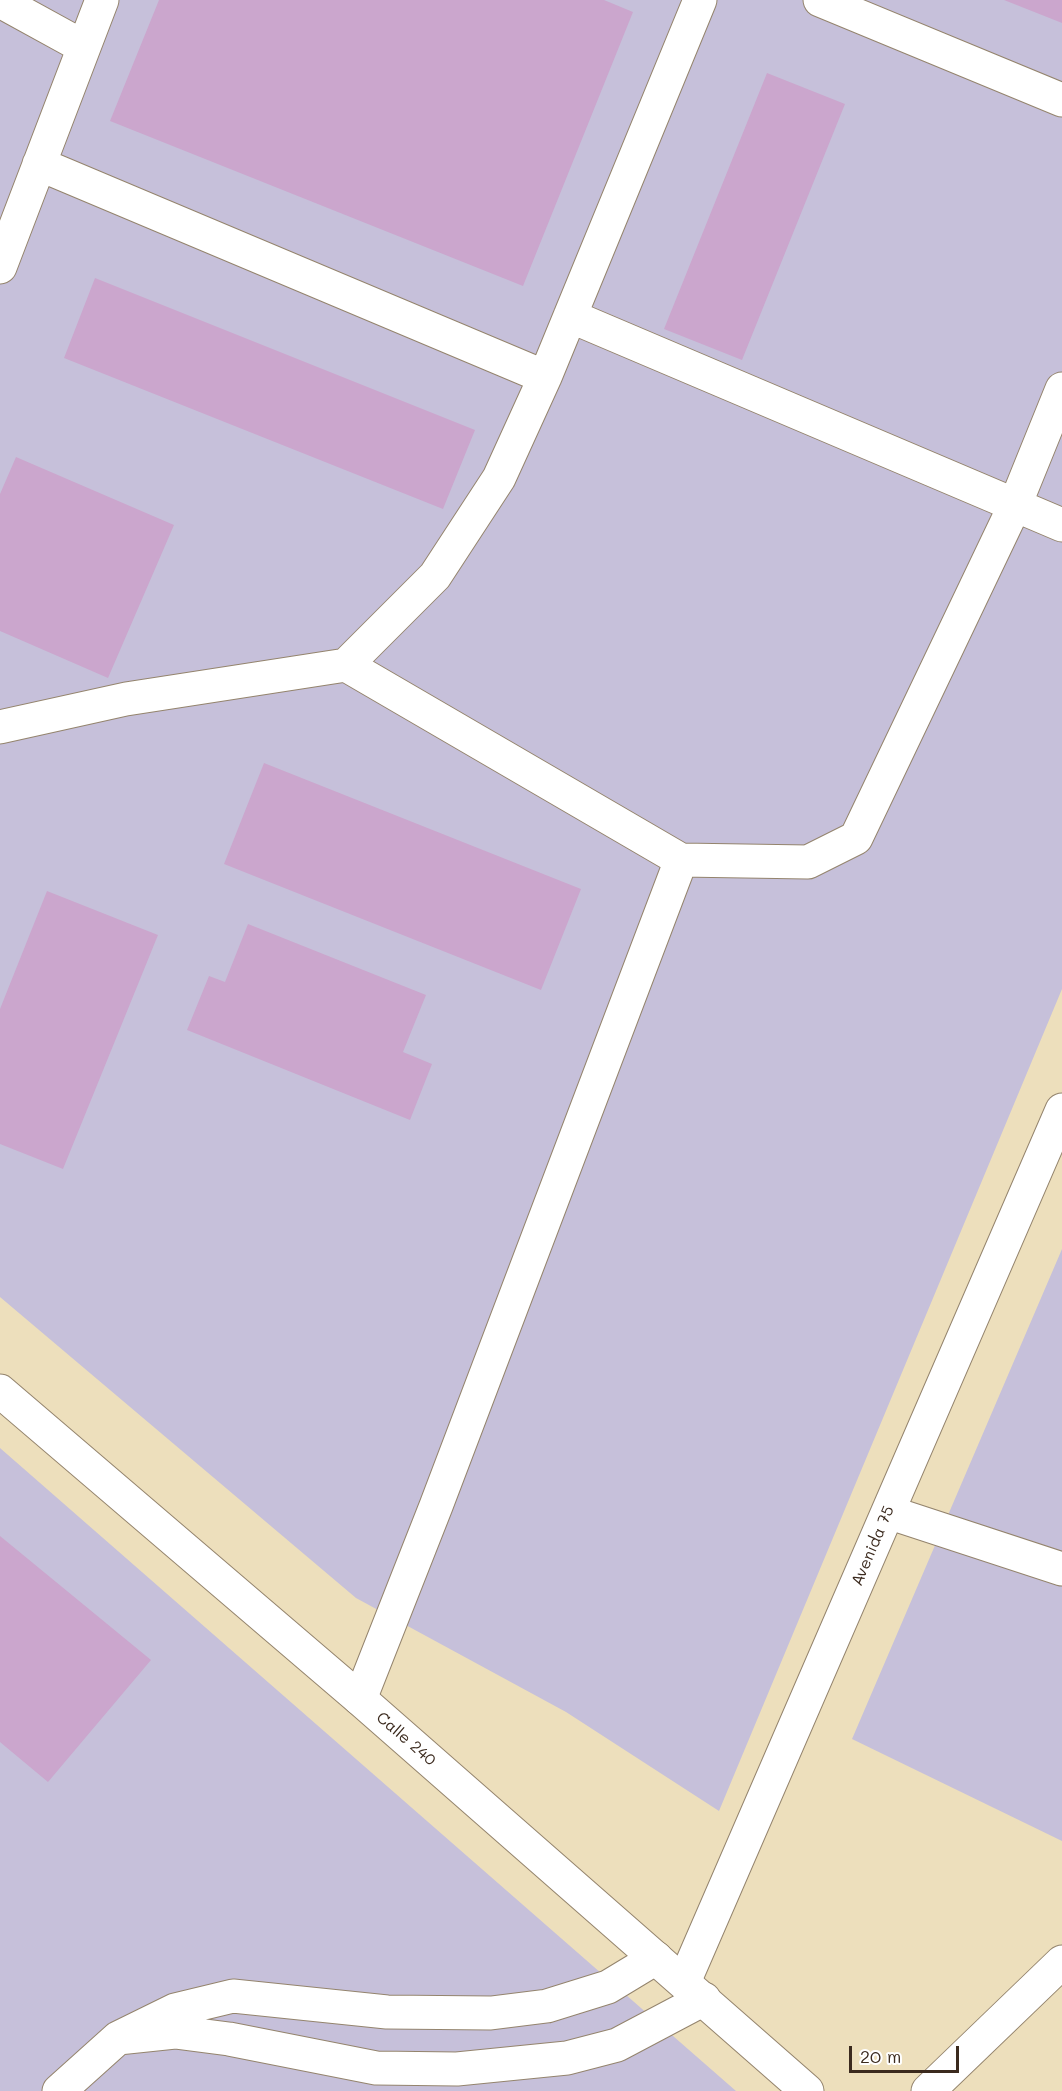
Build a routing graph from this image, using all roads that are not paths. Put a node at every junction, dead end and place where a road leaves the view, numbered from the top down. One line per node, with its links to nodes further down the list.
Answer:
1 (102, 0): 5 (street)
2 (700, 0): 9 (street)
3 (820, 0): 6 (street)
4 (0, 1): 5 (street)
5 (82, 46): 7 (street)
6 (1062, 100)
7 (39, 164): 8 (street); 10 (street)
8 (0, 267)
9 (570, 316): 10 (street); 12 (street)
10 (545, 377): 14 (street)
11 (1062, 389): 12 (street)
12 (1015, 505): 13 (street); 16 (street)
13 (1062, 525)
14 (346, 665): 15 (street); 16 (street)
15 (0, 727)
16 (681, 860): 21 (street)
17 (1062, 1110): 19 (street, Avenida 75)
18 (0, 1391): 21 (street, Calle 240)
19 (888, 1512): 20 (street); 24 (street, Avenida 75)
20 (1062, 1569)
21 (360, 1699): 22 (street, Calle 240)
22 (656, 1958): 24 (street, Calle 240); 25 (street)
23 (1062, 1962): 28 (street)
24 (694, 1991): 25 (street); 27 (street, Calle 240)
25 (118, 2038): 26 (street)
26 (59, 2091)
27 (807, 2091)
28 (928, 2091)

